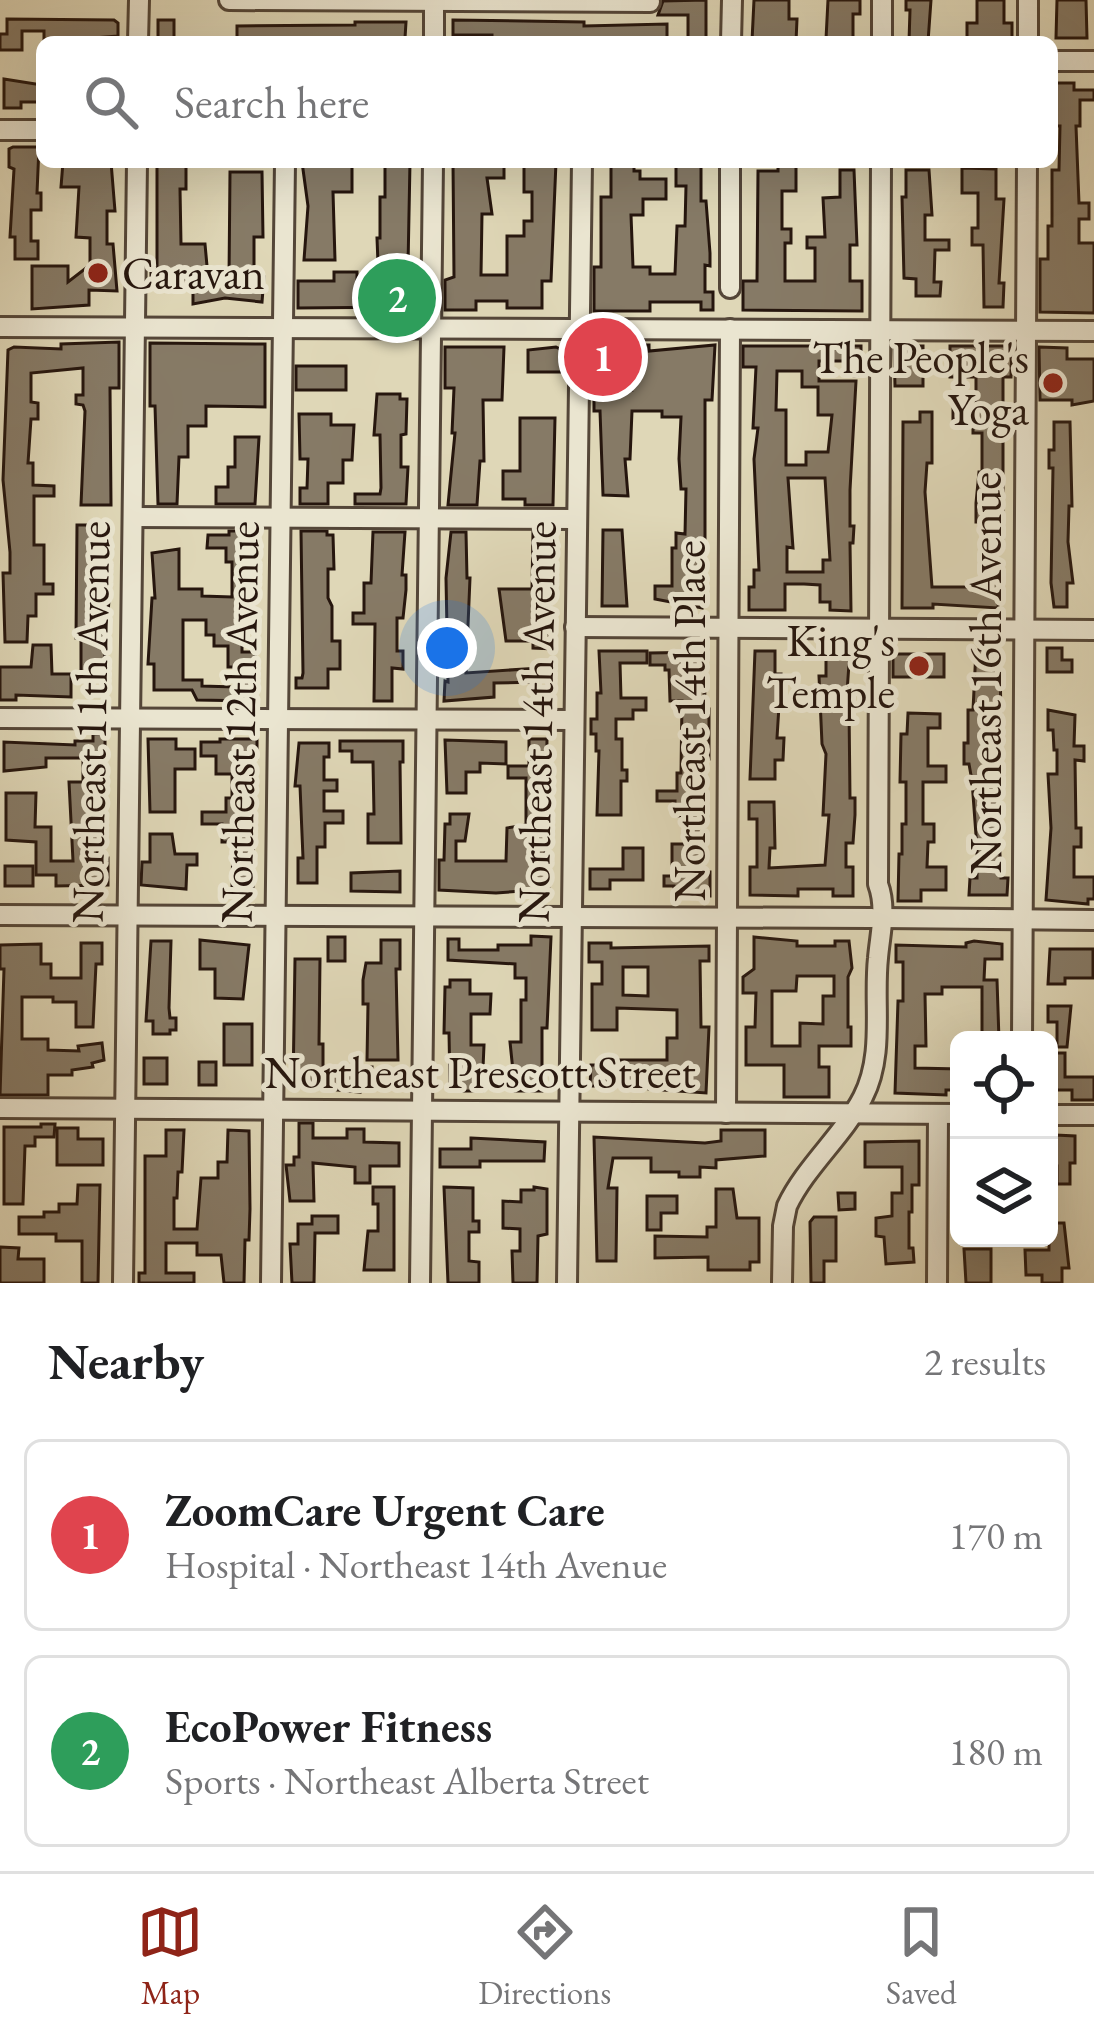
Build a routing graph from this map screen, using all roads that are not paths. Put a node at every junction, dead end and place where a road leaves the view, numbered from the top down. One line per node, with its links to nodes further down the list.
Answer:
1 (139, 0): 8 (street)
2 (229, 0): 6 (street)
3 (732, 0): 10 (street)
4 (882, 0): 11 (street)
5 (1028, 0): 12 (street)
6 (434, 1): 7 (street); 9 (street)
7 (650, 2)
8 (138, 36)
9 (434, 36)
10 (731, 36)
11 (882, 36)
12 (1028, 36)
13 (1058, 61): 14 (street)
14 (1094, 61)
15 (0, 130): 16 (street)
16 (36, 130)
17 (137, 168): 26 (street, Northeast 11th Avenue)
18 (285, 168): 27 (street, Northeast 12th Avenue)
19 (433, 168): 28 (street)
20 (582, 168): 30 (street, Northeast 14th Avenue)
21 (730, 168): 24 (street)
22 (881, 168): 31 (street)
23 (1027, 168): 32 (street, Northeast 16th Avenue)
24 (730, 288)
25 (0, 327): 26 (street)
26 (135, 328): 27 (street); 34 (street, Northeast 11th Avenue)
27 (283, 328): 28 (street); 35 (street, Northeast 12th Avenue)
28 (431, 329): 30 (street); 36 (street)
29 (730, 329): 30 (street); 31 (street); 39 (street, Northeast 14th Place)
30 (580, 330): 37 (street, Northeast 14th Avenue)
31 (880, 330): 32 (street); 40 (street)
32 (1026, 331): 33 (street); 41 (street, Northeast 16th Avenue)
33 (1094, 331)
34 (133, 517): 35 (street); 44 (street, Northeast 11th Avenue)
35 (281, 517): 36 (street); 46 (street, Northeast 12th Avenue)
36 (429, 517): 37 (street); 47 (street)
37 (577, 519): 38 (street, Northeast 14th Avenue)
38 (575, 627): 39 (street); 45 (street, Northeast 14th Avenue)
39 (728, 628): 40 (street); 53 (street, Northeast 14th Place)
40 (879, 629): 41 (street); 54 (street)
41 (1024, 630): 42 (street); 55 (street, Northeast 16th Avenue)
42 (1094, 630)
43 (0, 718): 44 (street)
44 (128, 719): 46 (street); 49 (street, Northeast 11th Avenue)
45 (574, 719): 47 (street); 52 (street, Northeast 14th Avenue)
46 (276, 721): 47 (street); 50 (street, Northeast 12th Avenue)
47 (426, 722): 51 (street)
48 (0, 915): 49 (street)
49 (126, 915): 50 (street); 59 (street, Northeast 11th Avenue)
50 (276, 915): 51 (street); 60 (street, Northeast 12th Avenue)
51 (424, 916): 52 (street); 61 (street)
52 (572, 916): 53 (street); 62 (street, Northeast 14th Avenue)
53 (727, 917): 54 (street); 63 (street, Northeast 14th Place)
54 (877, 918): 55 (street); 64 (street)
55 (1023, 919): 56 (street); 57 (street, Northeast 16th Avenue)
56 (1094, 920)
57 (1022, 1031)
58 (0, 1108): 59 (street, Northeast Prescott Street)
59 (124, 1108): 60 (street, Northeast Prescott Street); 69 (street, Northeast 11th Avenue)
60 (272, 1109): 61 (street, Northeast Prescott Street); 70 (street, Northeast 12th Avenue)
61 (421, 1110): 62 (street, Northeast Prescott Street); 71 (street)
62 (569, 1111): 63 (street, Northeast Prescott Street); 72 (street, Northeast 14th Avenue)
63 (726, 1113): 64 (street, Northeast Prescott Street)
64 (851, 1114): 65 (street, Northeast Prescott Street); 73 (street)
65 (938, 1114): 66 (street, Northeast Prescott Street); 74 (street)
66 (950, 1114)
67 (1058, 1115): 68 (street)
68 (1094, 1115)
69 (123, 1283)
70 (272, 1283)
71 (420, 1283)
72 (567, 1283)
73 (782, 1283)
74 (937, 1283)

